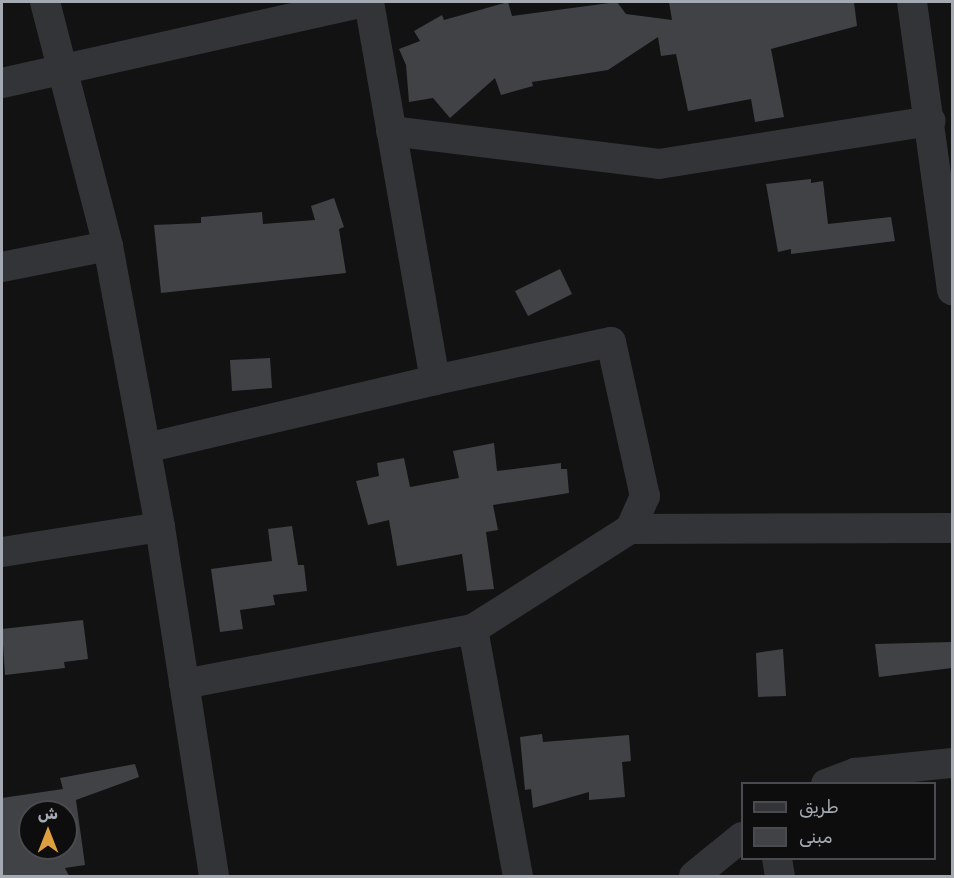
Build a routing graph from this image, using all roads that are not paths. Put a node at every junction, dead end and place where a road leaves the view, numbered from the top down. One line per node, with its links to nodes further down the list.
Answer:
1 (45, 2): 5 (street)
2 (364, 2): 5 (street)
3 (369, 2): 8 (street)
4 (912, 2): 7 (street)
5 (61, 69): 6 (street); 9 (street)
6 (2, 84)
7 (931, 121): 8 (street); 11 (street)
8 (391, 131): 12 (street)
9 (108, 246): 10 (street); 13 (street)
10 (2, 267)
11 (952, 290)
12 (435, 380): 13 (street); 16 (street)
13 (146, 448): 14 (street)
14 (160, 527): 17 (street); 19 (street)
15 (952, 528): 16 (street)
16 (630, 529): 18 (street)
17 (2, 552)
18 (473, 629): 19 (street); 25 (street)
19 (184, 684): 24 (street)
20 (952, 763): 21 (street)
21 (829, 782)
22 (741, 838): 26 (street)
23 (777, 860): 27 (street)
24 (214, 876)
25 (518, 876)
26 (694, 876)
27 (780, 876)

